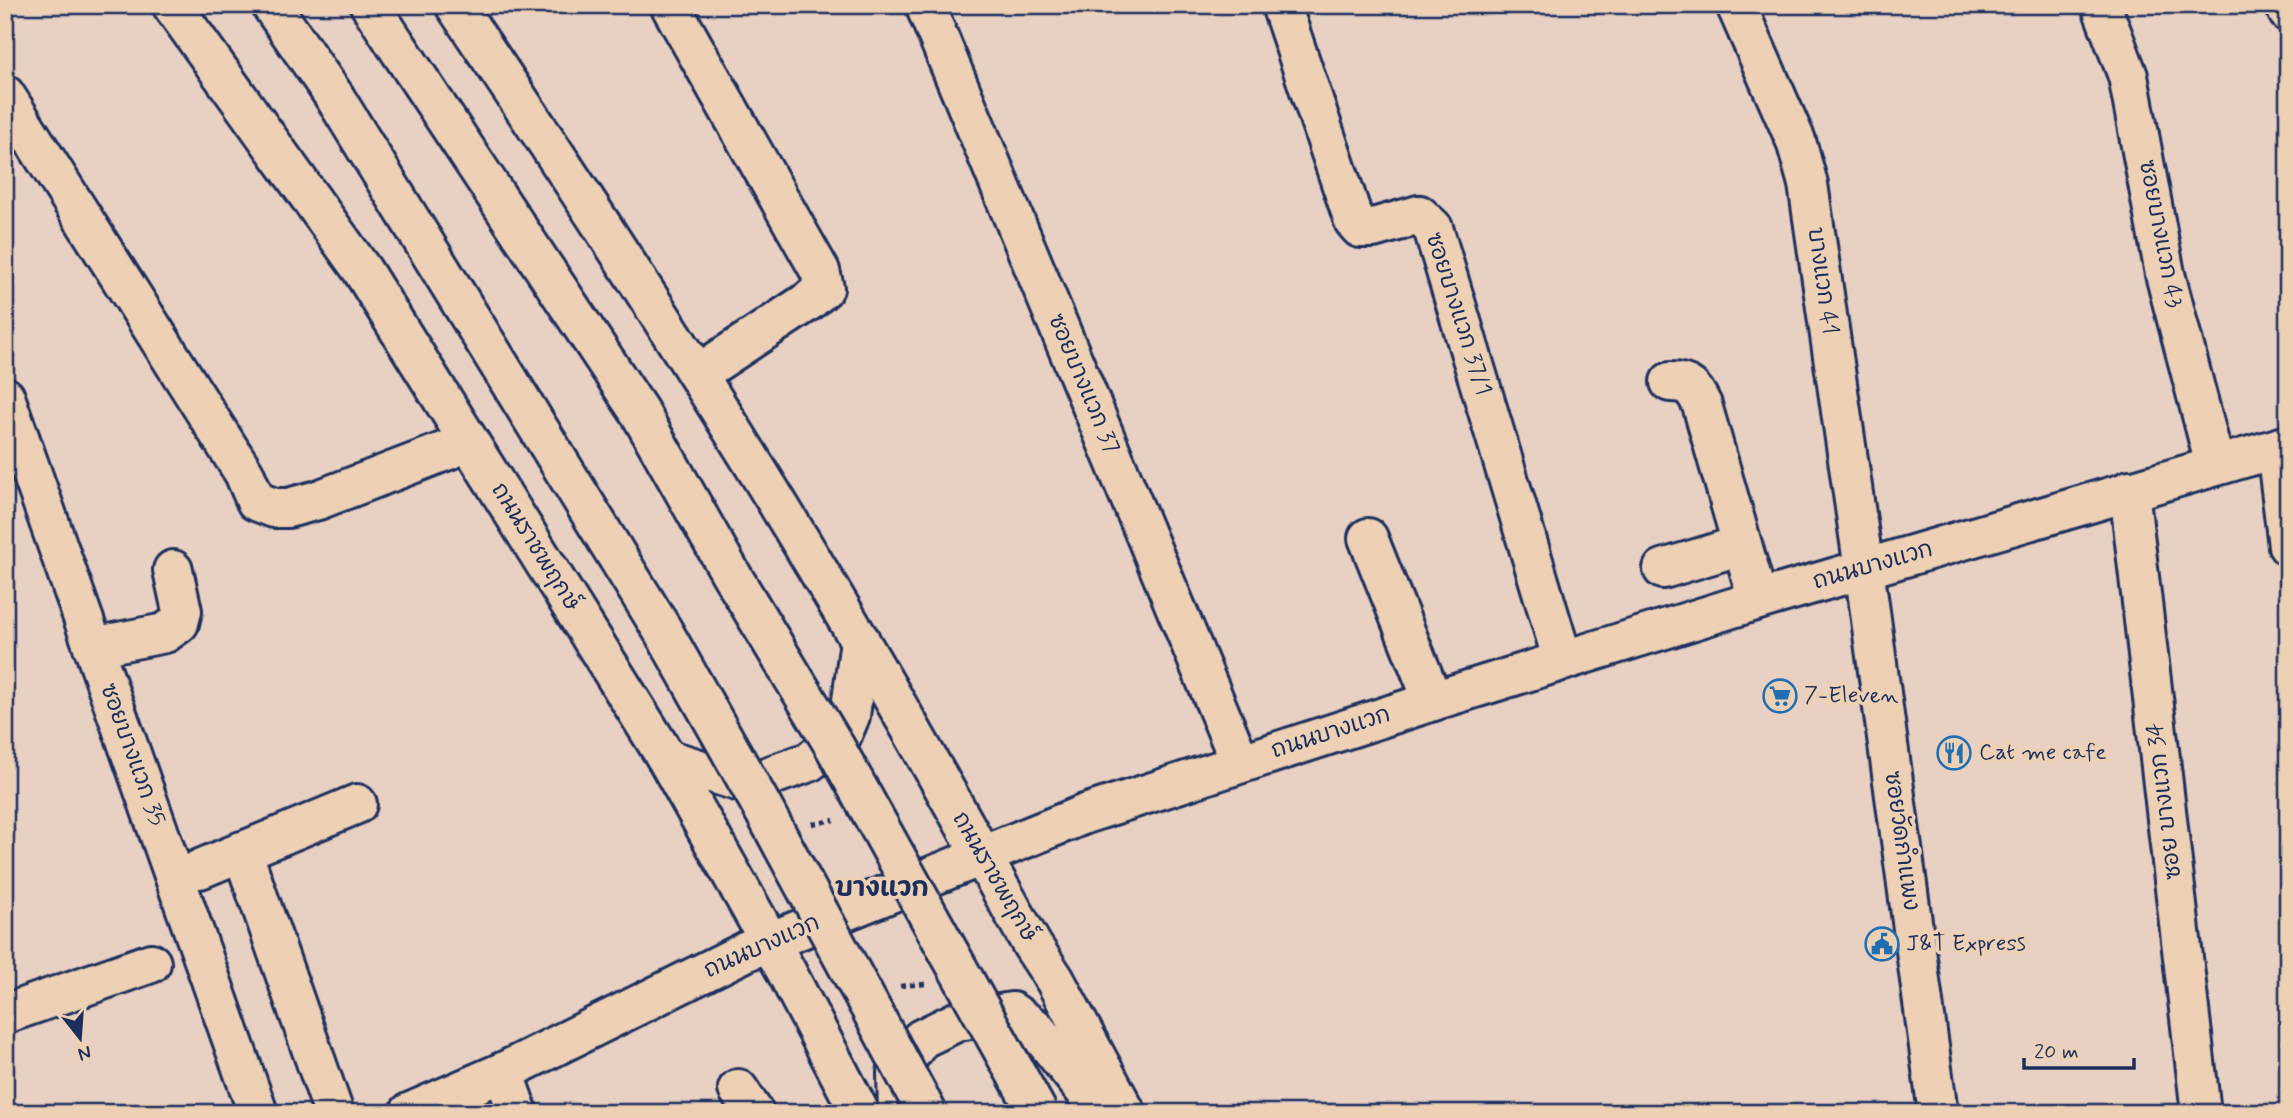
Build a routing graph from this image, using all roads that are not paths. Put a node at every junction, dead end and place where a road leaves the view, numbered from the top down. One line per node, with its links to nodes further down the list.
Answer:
1 (172, 5): 16 (main road, ถนนราชพฤกษ์)
2 (271, 5): 47 (main road, bridge)
3 (370, 5): 48 (main road, bridge)
4 (455, 5): 13 (main road, ถนนราชพฤกษ์)
5 (670, 5): 13 (main road)
6 (925, 5): 32 (main road, ซอยบางแวก 37)
7 (1281, 5): 29 (main road, ซอยบางแวก 37/1)
8 (1736, 5): 24 (main road, บางแวก 41)
9 (2101, 5): 18 (main road, ซอยบางแวก 43)
10 (2285, 5): 11 (main road)
11 (2288, 12)
12 (5, 95): 16 (main road)
13 (698, 374): 27 (main road, ถนนราชพฤกษ์)
14 (1670, 382): 21 (main road)
15 (5, 397): 28 (main road, ซอยบางแวก 35)
16 (469, 442): 31 (main road, ถนนราชพฤกษ์)
17 (2282, 447): 18 (main road, ถนนบางแวก); 22 (main road)
18 (2215, 465): 19 (main road, ถนนบางแวก)
19 (2129, 489): 24 (main road, ถนนบางแวก); 52 (main road, ซอย บางแวก 34)
20 (1368, 538): 30 (main road)
21 (1742, 545): 23 (main road); 26 (main road)
22 (2288, 546)
23 (1663, 569)
24 (1862, 569): 26 (main road, ถนนบางแวก); 51 (main road, ซอยวัดกำแพง)
25 (173, 570): 28 (main road)
26 (1758, 600): 29 (main road, ถนนบางแวก)
27 (860, 640): 31 (main road); 35 (main road, ถนนราชพฤกษ์)
28 (93, 647): 41 (main road, ซอยบางแวก 35)
29 (1563, 661): 30 (main road, ถนนบางแวก)
30 (1433, 701): 32 (main road, ถนนบางแวก)
31 (667, 759): 37 (main road, ถนนราชพฤกษ์)
32 (1240, 762): 35 (main road, ถนนบางแวก)
33 (357, 804): 34 (main road)
34 (242, 851): 36 (main road); 42 (main road)
35 (981, 855): 37 (main road, ถนนบางแวก); 50 (main road, ถนนราชพฤกษ์)
36 (200, 869)
37 (770, 942): 40 (main road, ถนนบางแวก); 45 (main road, ถนนราชพฤกษ์)
38 (151, 964): 39 (main road)
39 (5, 1014)
40 (503, 1072): 43 (main road, ถนนบางแวก); 44 (main road)
41 (258, 1113)
42 (334, 1113)
43 (409, 1113)
44 (518, 1113)
45 (860, 1113)
46 (898, 1113): 49 (main road)
47 (927, 1113)
48 (1038, 1113)
49 (1104, 1113)
50 (1126, 1113)
51 (1938, 1113)
52 (2201, 1113)

